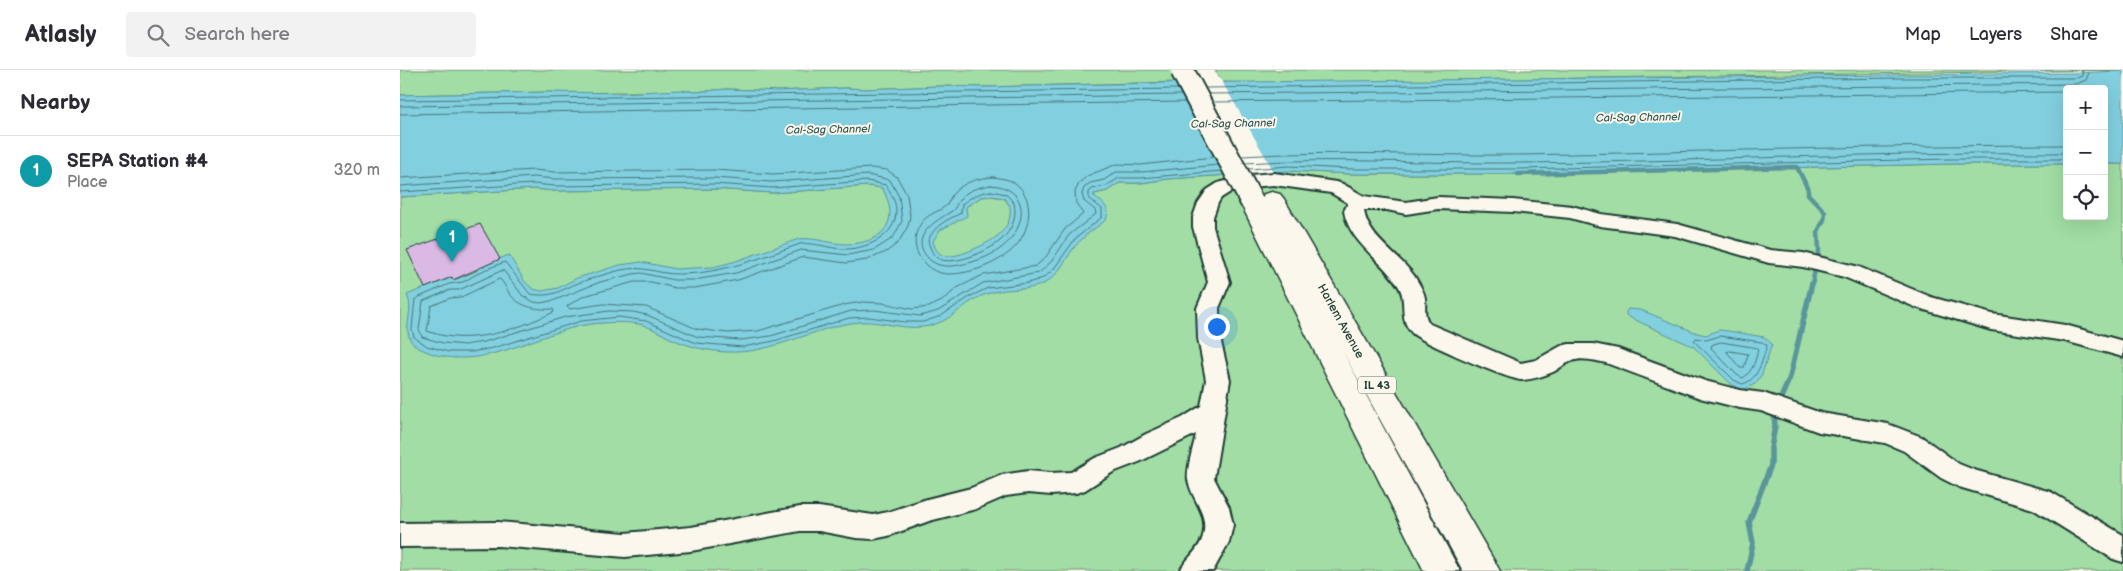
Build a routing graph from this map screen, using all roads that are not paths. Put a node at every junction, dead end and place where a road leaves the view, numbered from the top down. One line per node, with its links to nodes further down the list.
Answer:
1 (1182, 70): 3 (main road, Harlem Avenue / IL 43, bridge)
2 (1201, 70): 3 (main road, Harlem Avenue / IL 43)
3 (1262, 200): 10 (main road, Harlem Avenue / IL 43); 11 (main road, Harlem Avenue / IL 43)
4 (1360, 202): 5 (lane); 6 (lane); 8 (lane)
5 (2123, 349)
6 (1213, 411): 7 (lane); 9 (lane)
7 (400, 534)
8 (2123, 550)
9 (1194, 571)
10 (1442, 571)
11 (1482, 571)

